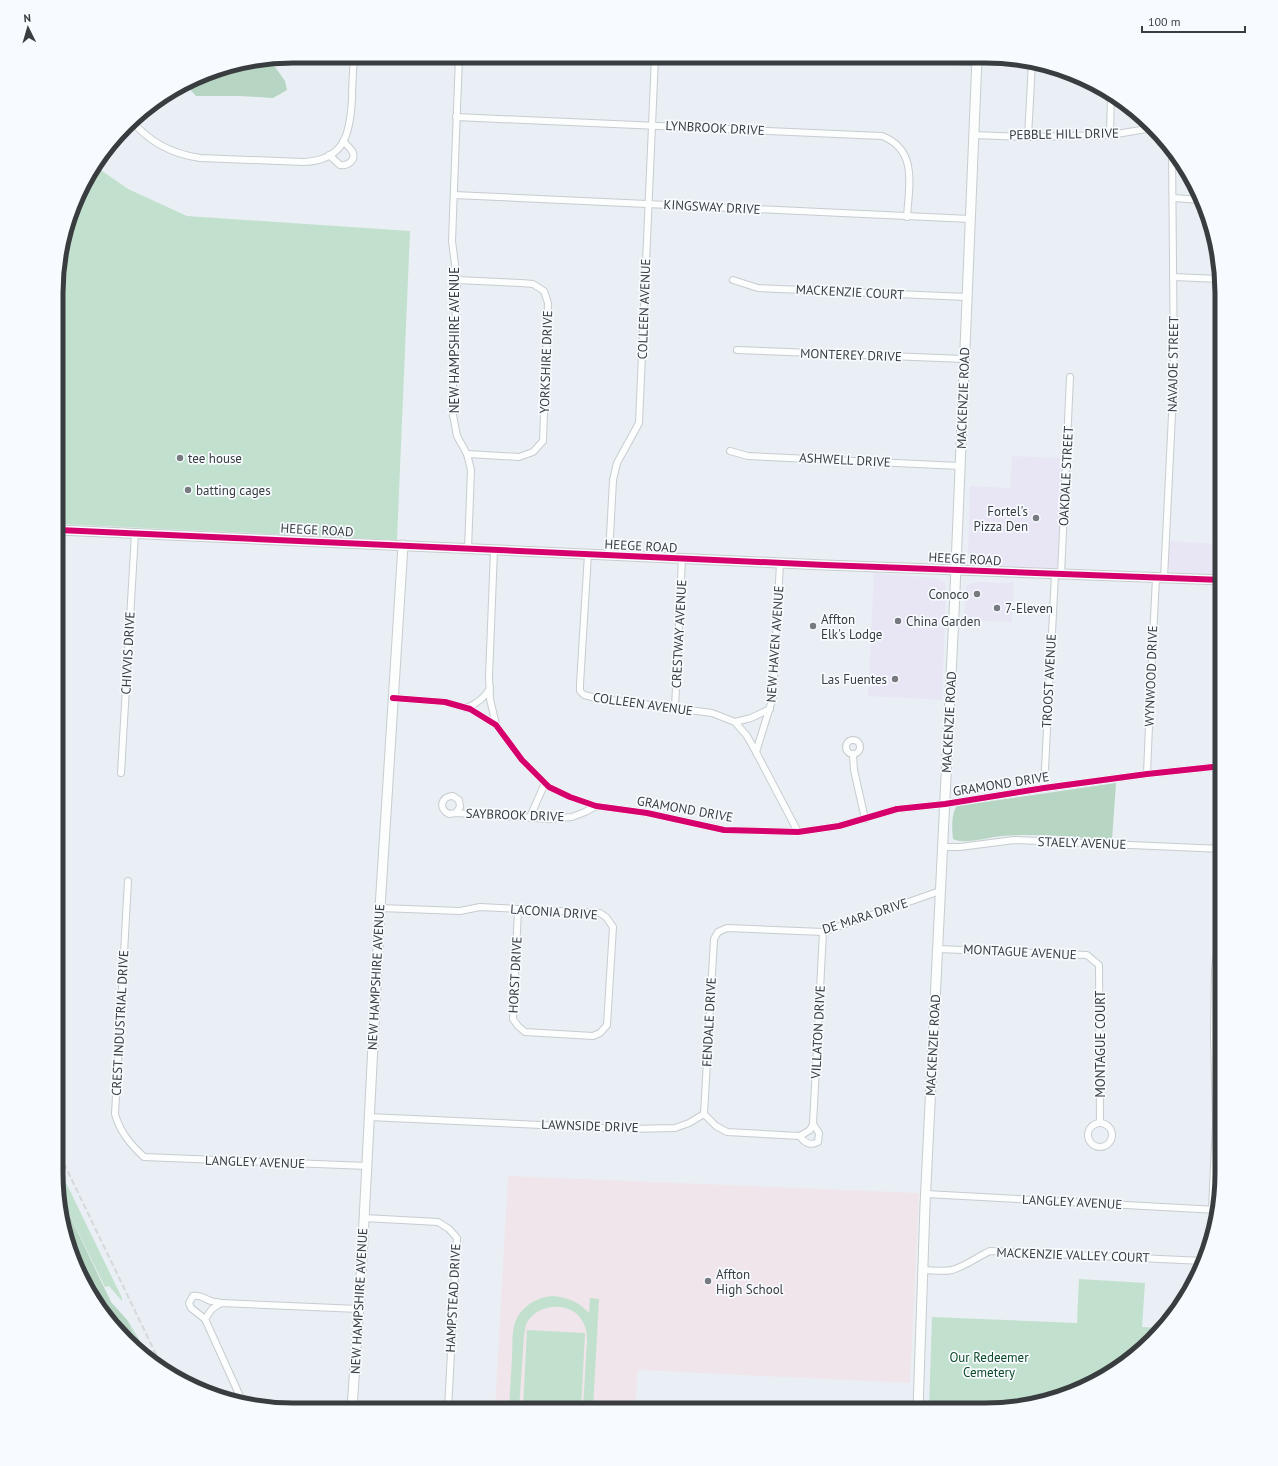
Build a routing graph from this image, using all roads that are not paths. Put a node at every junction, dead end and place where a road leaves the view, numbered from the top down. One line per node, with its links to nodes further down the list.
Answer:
1 (354, 63): 14 (street)
2 (459, 63): 7 (street, NEW HAMPSHIRE AVENUE)
3 (654, 63): 9 (street, COLLEEN AVENUE)
4 (977, 63): 11 (street, MACKENZIE ROAD)
5 (1032, 67): 13 (street)
6 (1111, 101): 12 (street)
7 (456, 117): 9 (street, LYNBROOK DRIVE); 17 (street, NEW HAMPSHIRE AVENUE)
8 (135, 125): 15 (street)
9 (651, 125): 20 (street, COLLEEN AVENUE); 21 (street, LYNBROOK DRIVE)
10 (1147, 129): 12 (street, PEBBLE HILL DRIVE)
11 (974, 135): 13 (street, PEBBLE HILL DRIVE); 22 (street, MACKENZIE ROAD)
12 (1110, 135): 13 (street, PEBBLE HILL DRIVE)
13 (1028, 136)
14 (343, 141): 15 (street); 15 (street)
15 (329, 155)
16 (1172, 160): 18 (street, NAVAJOE STREET)
17 (454, 195): 20 (street, KINGSWAY DRIVE); 25 (street, NEW HAMPSHIRE AVENUE)
18 (1173, 198): 19 (street); 23 (street, NAVAJOE STREET)
19 (1195, 200)
20 (648, 204): 21 (street, KINGSWAY DRIVE); 40 (street, COLLEEN AVENUE)
21 (907, 217): 22 (street, KINGSWAY DRIVE)
22 (970, 219): 27 (street, MACKENZIE ROAD)
23 (1173, 277): 24 (street); 45 (street, NAVAJOE STREET)
24 (1215, 279)
25 (457, 280): 32 (street, NEW HAMPSHIRE AVENUE); 32 (street, YORKSHIRE DRIVE)
26 (733, 280): 27 (street, MACKENZIE COURT)
27 (967, 297): 29 (street, MACKENZIE ROAD)
28 (737, 350): 29 (street, MONTEREY DRIVE)
29 (965, 359): 33 (street, MACKENZIE ROAD)
30 (1070, 377): 44 (street, OAKDALE STREET)
31 (730, 451): 33 (street, ASHWELL DRIVE)
32 (467, 454): 37 (street, NEW HAMPSHIRE AVENUE)
33 (960, 466): 43 (street, MACKENZIE ROAD)
34 (63, 530): 35 (street, HEEGE ROAD)
35 (135, 533): 36 (street, HEEGE ROAD); 57 (street, CHIVVIS DRIVE)
36 (403, 545): 37 (street, HEEGE ROAD); 48 (street, NEW HAMPSHIRE AVENUE)
37 (468, 549): 38 (street, HEEGE ROAD)
38 (494, 550): 39 (street, HEEGE ROAD); 47 (street)
39 (588, 554): 40 (street, HEEGE ROAD); 50 (street, COLLEEN AVENUE)
40 (609, 555): 41 (street, HEEGE ROAD)
41 (682, 559): 42 (street, HEEGE ROAD); 50 (street, CRESTWAY AVENUE)
42 (780, 563): 43 (street, HEEGE ROAD); 51 (street, NEW HAVEN AVENUE)
43 (956, 570): 44 (street, HEEGE ROAD); 61 (street, MACKENZIE ROAD)
44 (1058, 575): 45 (street, HEEGE ROAD); 60 (street, TROOST AVENUE)
45 (1160, 578): 46 (street, HEEGE ROAD); 58 (street, WYNWOOD DRIVE)
46 (1215, 580)
47 (490, 688): 49 (street); 53 (street)
48 (393, 698): 49 (street, GRAMOND DRIVE); 71 (street, NEW HAMPSHIRE AVENUE)
49 (466, 708): 53 (street, GRAMOND DRIVE)
50 (675, 708): 52 (street, COLLEEN AVENUE)
51 (770, 709): 52 (street); 54 (street, NEW HAVEN AVENUE)
52 (735, 722): 54 (street, COLLEEN AVENUE)
53 (496, 725): 59 (street, GRAMOND DRIVE)
54 (756, 752): 66 (street)
55 (854, 755): 65 (street)
56 (1215, 767): 58 (street, GRAMOND DRIVE)
57 (121, 773)
58 (1147, 774): 60 (street, GRAMOND DRIVE)
59 (544, 783): 62 (street, GRAMOND DRIVE); 64 (street)
60 (1044, 788): 61 (street, GRAMOND DRIVE)
61 (945, 804): 65 (street, GRAMOND DRIVE); 67 (street, MACKENZIE ROAD)
62 (596, 806): 64 (street, SAYBROOK DRIVE); 66 (street, GRAMOND DRIVE)
63 (456, 813): 64 (street, SAYBROOK DRIVE)
64 (530, 817)
65 (865, 819): 66 (street, GRAMOND DRIVE)
66 (798, 832)
67 (943, 847): 68 (street, STAELY AVENUE); 70 (street, MACKENZIE ROAD)
68 (1215, 849)
69 (128, 881): 86 (street, CREST INDUSTRIAL DRIVE)
70 (940, 892): 74 (street, DE MARA DRIVE); 75 (street, MACKENZIE ROAD)
71 (380, 908): 72 (street, LACONIA DRIVE); 82 (street, NEW HAMPSHIRE AVENUE)
72 (518, 909): 78 (street, HORST DRIVE); 78 (street, LACONIA DRIVE)
73 (718, 932): 74 (street, DE MARA DRIVE); 81 (street, FENDALE DRIVE)
74 (822, 932): 84 (street, VILLATON DRIVE)
75 (938, 949): 76 (street, MONTAGUE AVENUE); 88 (street, MACKENZIE ROAD)
76 (1100, 965): 83 (street, MONTAGUE COURT)
77 (1215, 970): 79 (street)
78 (600, 1033)
79 (1214, 1035): 80 (street)
80 (1215, 1053)
81 (704, 1114): 82 (street, LAWNSIDE DRIVE); 85 (street)
82 (369, 1117): 87 (street, NEW HAMPSHIRE AVENUE)
83 (1100, 1123): 83 (street)
84 (813, 1124): 85 (street, VILLATON DRIVE); 85 (street)
85 (800, 1136)
86 (144, 1157): 87 (street, LANGLEY AVENUE)
87 (367, 1166): 90 (street, NEW HAMPSHIRE AVENUE)
88 (926, 1194): 89 (street, LANGLEY AVENUE); 92 (street, MACKENZIE ROAD)
89 (1212, 1210)
90 (364, 1218): 94 (street, NEW HAMPSHIRE AVENUE); 98 (street, HAMPSTEAD DRIVE)
91 (1197, 1261): 92 (street, MACKENZIE VALLEY COURT)
92 (923, 1270): 99 (street, MACKENZIE ROAD)
93 (221, 1303): 94 (street); 95 (street); 95 (street)
94 (359, 1309): 97 (street, NEW HAMPSHIRE AVENUE)
95 (205, 1319): 96 (street)
96 (240, 1397)
97 (352, 1403)
98 (448, 1403)
99 (918, 1403)

